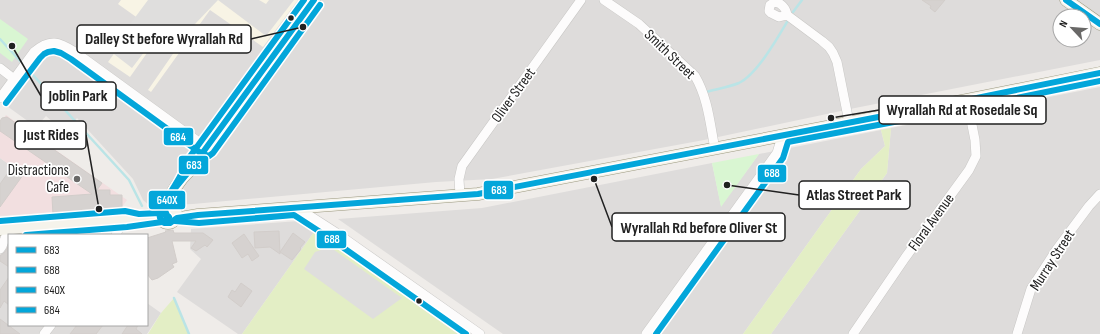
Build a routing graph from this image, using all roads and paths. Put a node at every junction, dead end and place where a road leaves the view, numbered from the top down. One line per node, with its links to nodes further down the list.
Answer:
1 (314, 0): 14 (main road)
2 (581, 0): 17 (street, Oliver Street)
3 (604, 0): 15 (street, Smith Street)
4 (1066, 0): 6 (main road)
5 (787, 15): 12 (street)
6 (1100, 24)
7 (0, 68): 9 (street)
8 (1100, 73): 11 (main road)
9 (14, 79): 10 (street); 14 (street)
10 (0, 98)
11 (967, 100): 12 (main road); 28 (street, Floral Avenue)
12 (850, 122): 13 (main road)
13 (780, 135): 15 (main road); 27 (street)
14 (206, 148): 19 (main road)
15 (715, 149): 17 (main road)
16 (1100, 194): 29 (street, Murray Street)
17 (460, 195): 18 (main road)
18 (296, 207): 19 (main road); 26 (street)
19 (169, 214): 20 (main road)
20 (124, 219): 21 (main road); 22 (street)
21 (5, 228): 23 (street)
22 (116, 234)
23 (0, 249)
24 (50, 326): 25 (street)
25 (44, 334)
26 (480, 334)
27 (646, 334)
28 (853, 334)
29 (1017, 334)

